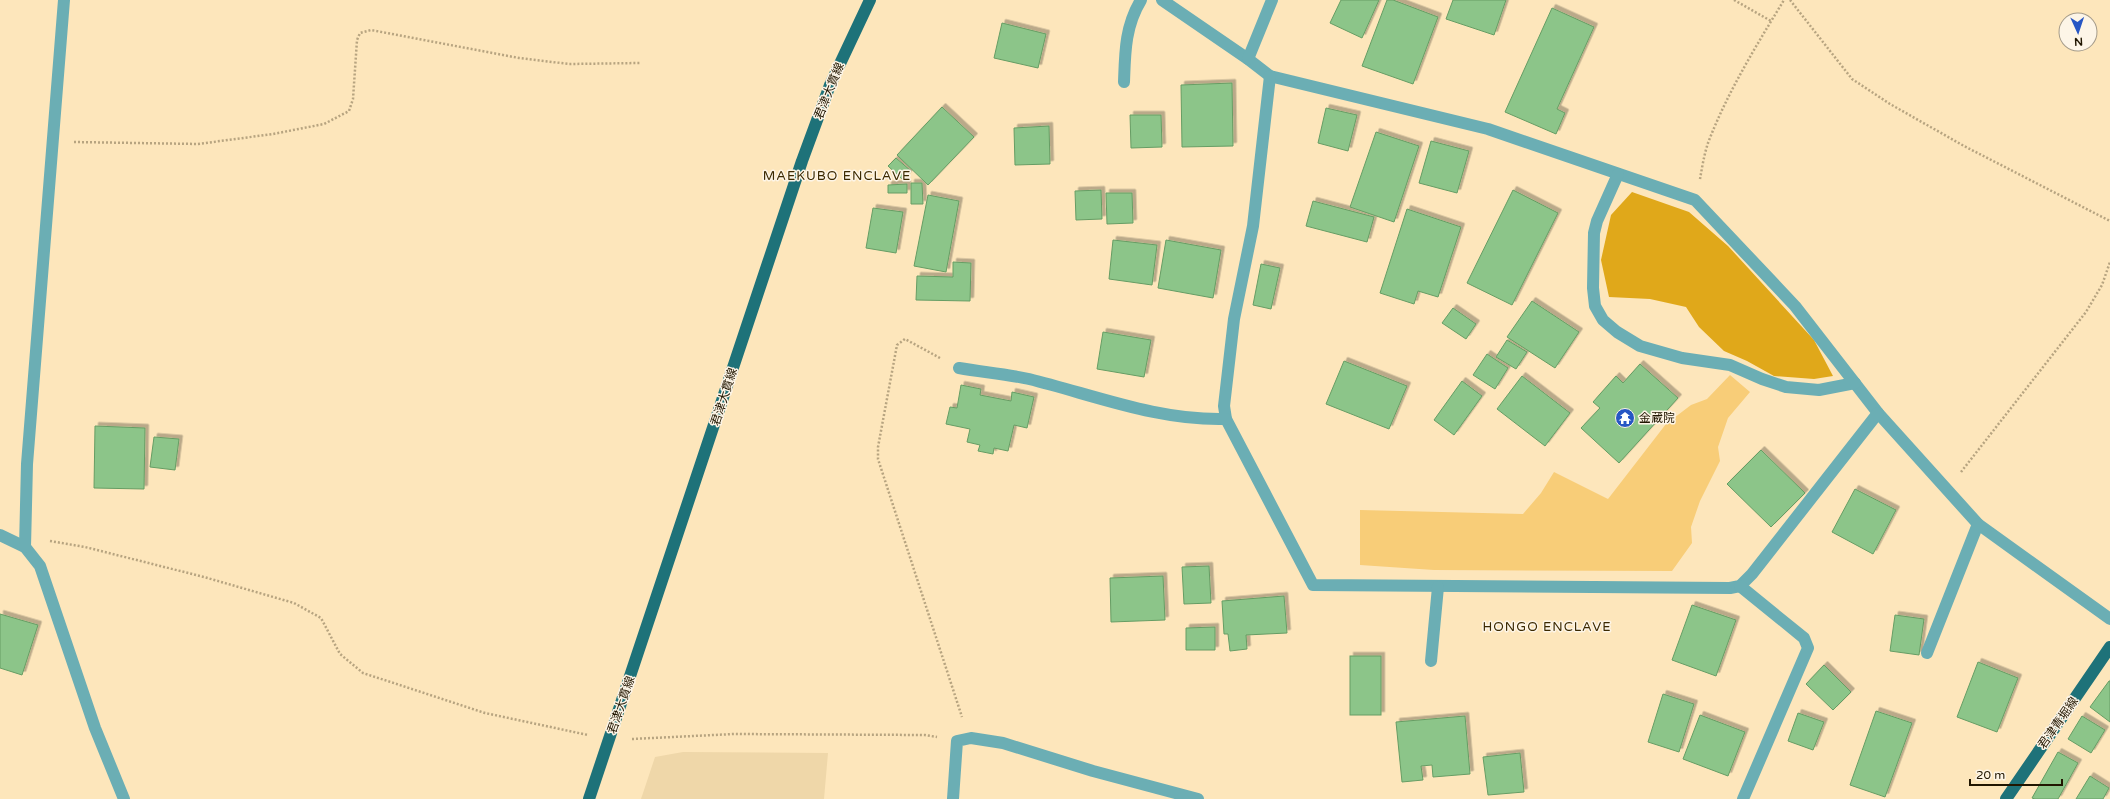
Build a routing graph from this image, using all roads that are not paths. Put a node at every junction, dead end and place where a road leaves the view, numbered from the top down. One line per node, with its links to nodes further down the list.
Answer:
1 (64, 0): 16 (street)
2 (870, 0): 24 (main road, 君津大貫線)
3 (1141, 0): 8 (street)
4 (1162, 0): 6 (street)
5 (1272, 0): 6 (street)
6 (1248, 59): 7 (street)
7 (1270, 76): 9 (street); 13 (street)
8 (1124, 82)
9 (1618, 174): 11 (street); 11 (street)
10 (960, 368): 13 (street)
11 (1855, 383): 12 (street)
12 (1878, 413): 14 (street); 17 (street)
13 (1226, 419): 18 (street)
14 (1978, 524): 19 (street); 21 (street)
15 (0, 535): 16 (street)
16 (25, 542): 23 (street)
17 (1740, 586): 18 (street); 27 (street)
18 (1438, 587): 22 (street)
19 (2110, 619)
20 (2110, 647): 28 (main road, 君津青堀線)
21 (1927, 653)
22 (1431, 661)
23 (124, 799)
24 (589, 799)
25 (952, 799): 26 (street)
26 (1198, 799)
27 (1743, 799)
28 (2006, 799)

